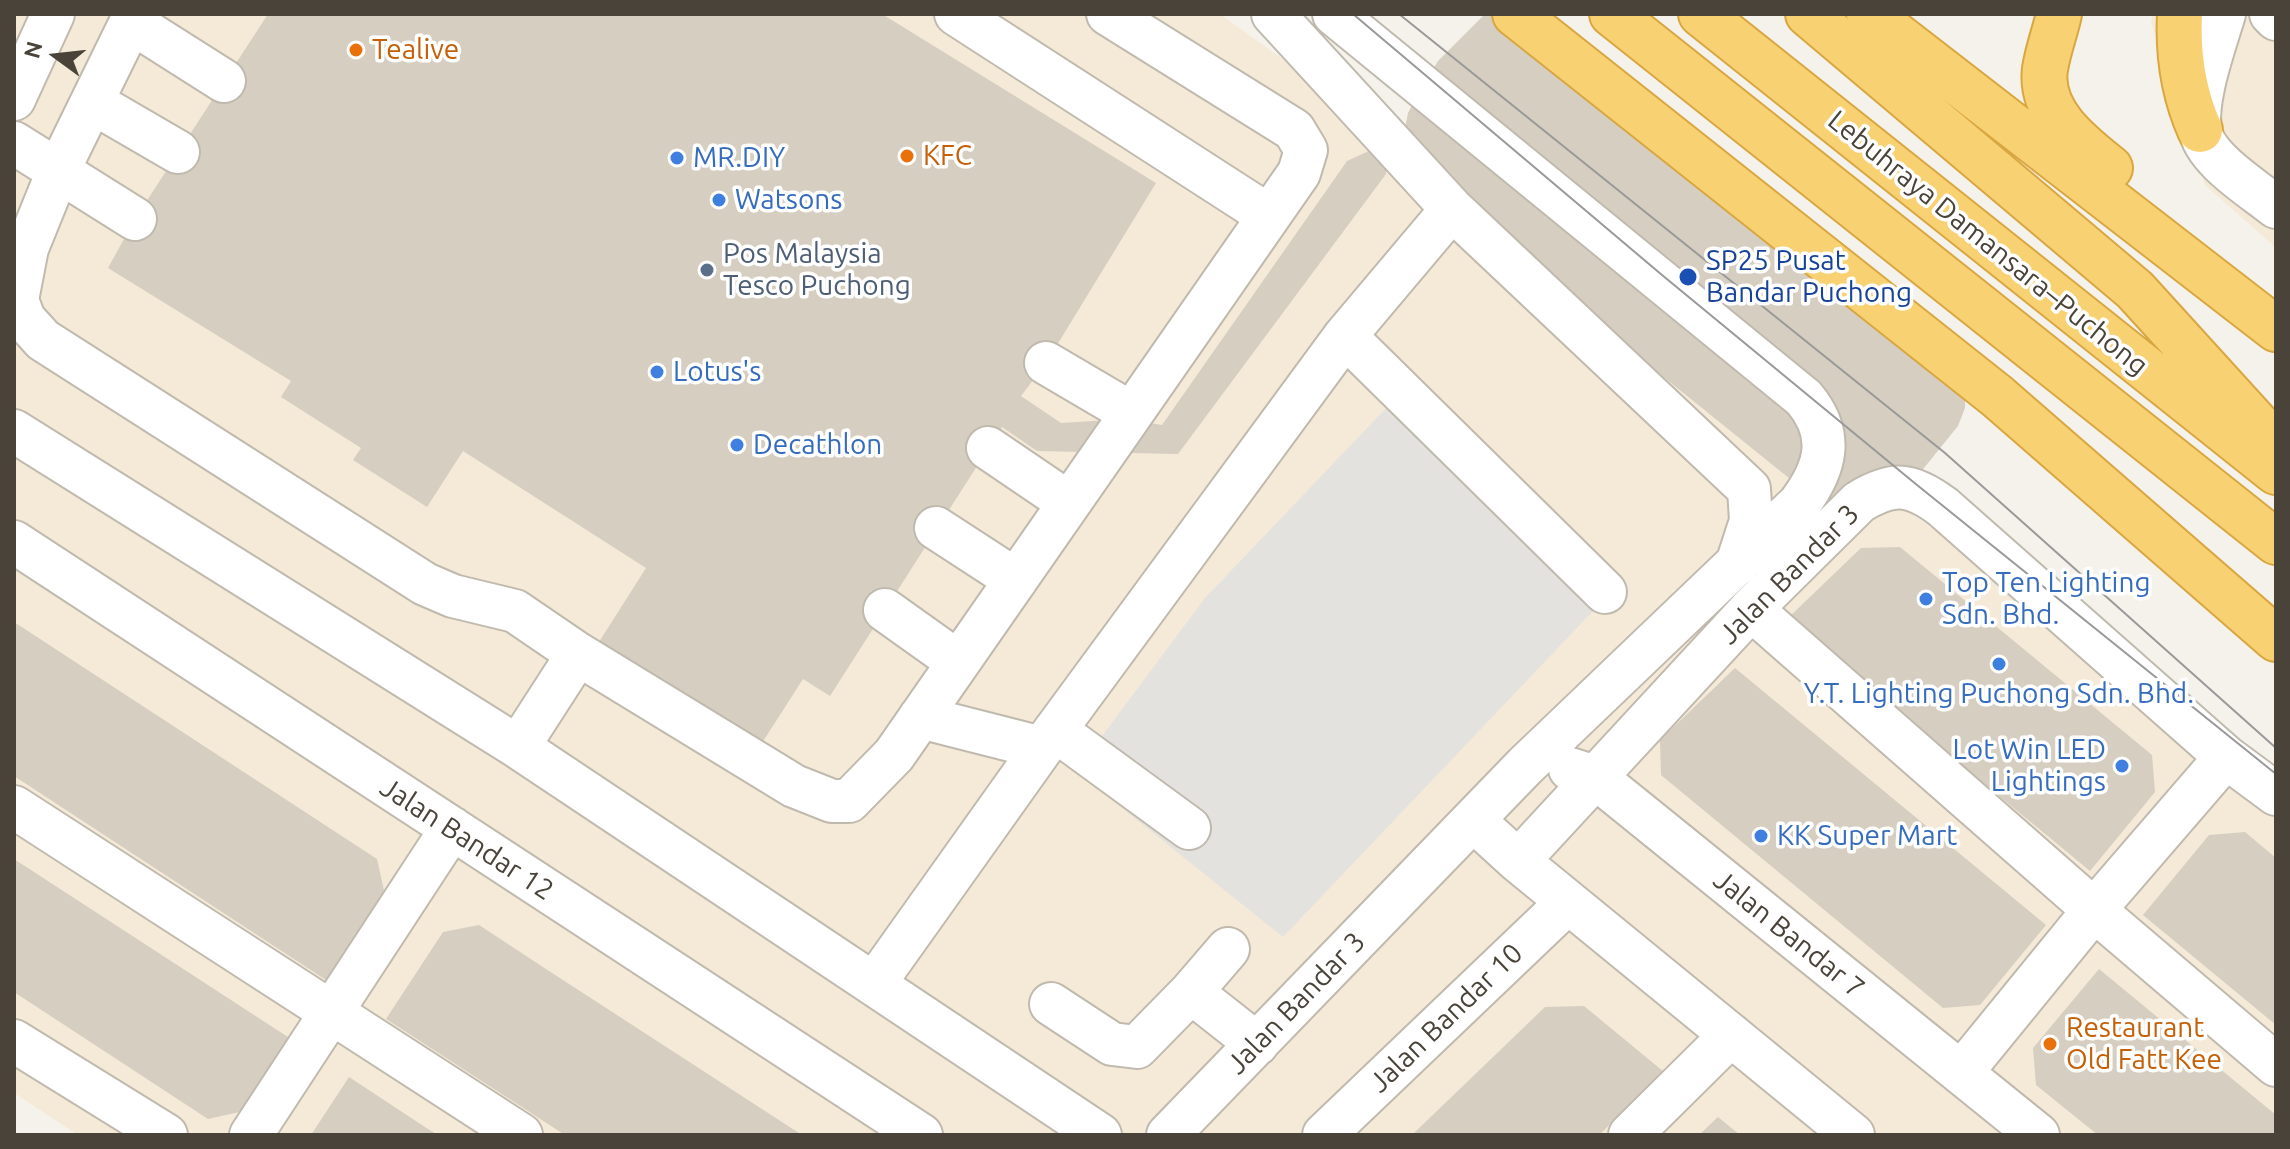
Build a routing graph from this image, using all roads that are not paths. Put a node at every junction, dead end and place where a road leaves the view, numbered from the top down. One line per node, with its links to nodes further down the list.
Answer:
1 (53, 14): 18 (street)
2 (956, 14): 26 (street)
3 (1108, 14): 26 (street)
4 (1273, 14): 25 (street)
5 (1334, 14): 41 (street, Jalan Bandar 3)
6 (1515, 14): 46 (highway)
7 (1612, 14): 40 (highway, Lebuhraya Damansara–Puchong)
8 (1701, 14): 36 (highway, Lebuhraya Damansara–Puchong)
9 (1808, 14): 34 (highway)
10 (1869, 14): 29 (highway)
11 (2059, 14): 28 (highway)
12 (2180, 14): 20 (highway)
13 (2224, 14): 20 (street)
14 (2271, 14): 16 (street)
15 (133, 18): 17 (street); 19 (street)
16 (2276, 19)
17 (224, 81)
18 (14, 99)
19 (92, 102): 22 (street); 23 (street)
20 (2200, 130): 24 (street)
21 (14, 143): 23 (street)
22 (178, 152)
23 (59, 169): 27 (street); 47 (street)
24 (2276, 207)
25 (1452, 209): 30 (street); 41 (street)
26 (1269, 216): 32 (street)
27 (135, 219)
28 (2276, 300)
29 (2276, 329)
30 (1345, 336): 43 (street); 50 (street)
31 (1046, 363): 32 (street)
32 (1131, 413): 37 (street)
33 (14, 431): 51 (street)
34 (2276, 445)
35 (988, 448): 37 (street)
36 (2276, 472)
37 (1069, 503): 42 (street)
38 (936, 528): 42 (street)
39 (14, 542): 58 (street, Jalan Bandar 12)
40 (2276, 542)
41 (1737, 564): 53 (street, Jalan Bandar 3)
42 (1016, 580): 48 (street)
43 (1605, 592)
44 (1751, 609): 52 (street, Jalan Bandar 3); 54 (street, Jalan Bandar 3); 62 (street)
45 (885, 610): 48 (street)
46 (2276, 639)
47 (578, 654): 49 (street); 51 (street)
48 (958, 662): 49 (street)
49 (920, 717): 50 (street)
50 (1049, 739): 59 (street); 64 (street)
51 (518, 747): 64 (street)
52 (2226, 757): 55 (street, Jalan Bandar 3); 62 (street)
53 (1525, 766): 54 (street, Jalan Bandar 7); 57 (street, Jalan Bandar 3)
54 (1595, 777): 60 (street, Jalan Bandar 3); 72 (street, Jalan Bandar 7)
55 (2276, 794)
56 (14, 807): 67 (street)
57 (1473, 820): 60 (street); 70 (street, Jalan Bandar 3)
58 (452, 828): 67 (street); 76 (street, Jalan Bandar 12)
59 (1189, 828)
60 (1518, 861): 61 (street)
61 (1568, 902): 68 (street); 79 (street, Jalan Bandar 10)
62 (2094, 910): 71 (street); 72 (street)
63 (1228, 949): 65 (street)
64 (874, 984): 77 (street)
65 (1191, 992): 66 (street); 70 (street)
66 (1051, 1004)
67 (332, 1011): 74 (street); 75 (street)
68 (1731, 1035): 80 (street); 81 (street)
69 (14, 1041): 73 (street)
70 (1257, 1044): 78 (street, Jalan Bandar 3)
71 (2276, 1065)
72 (1961, 1073): 82 (street, Jalan Bandar 7)
73 (166, 1135)
74 (251, 1135)
75 (521, 1135)
76 (921, 1135)
77 (1100, 1135)
78 (1168, 1135)
79 (1324, 1135)
80 (1630, 1135)
81 (1853, 1135)
82 (2038, 1135)

